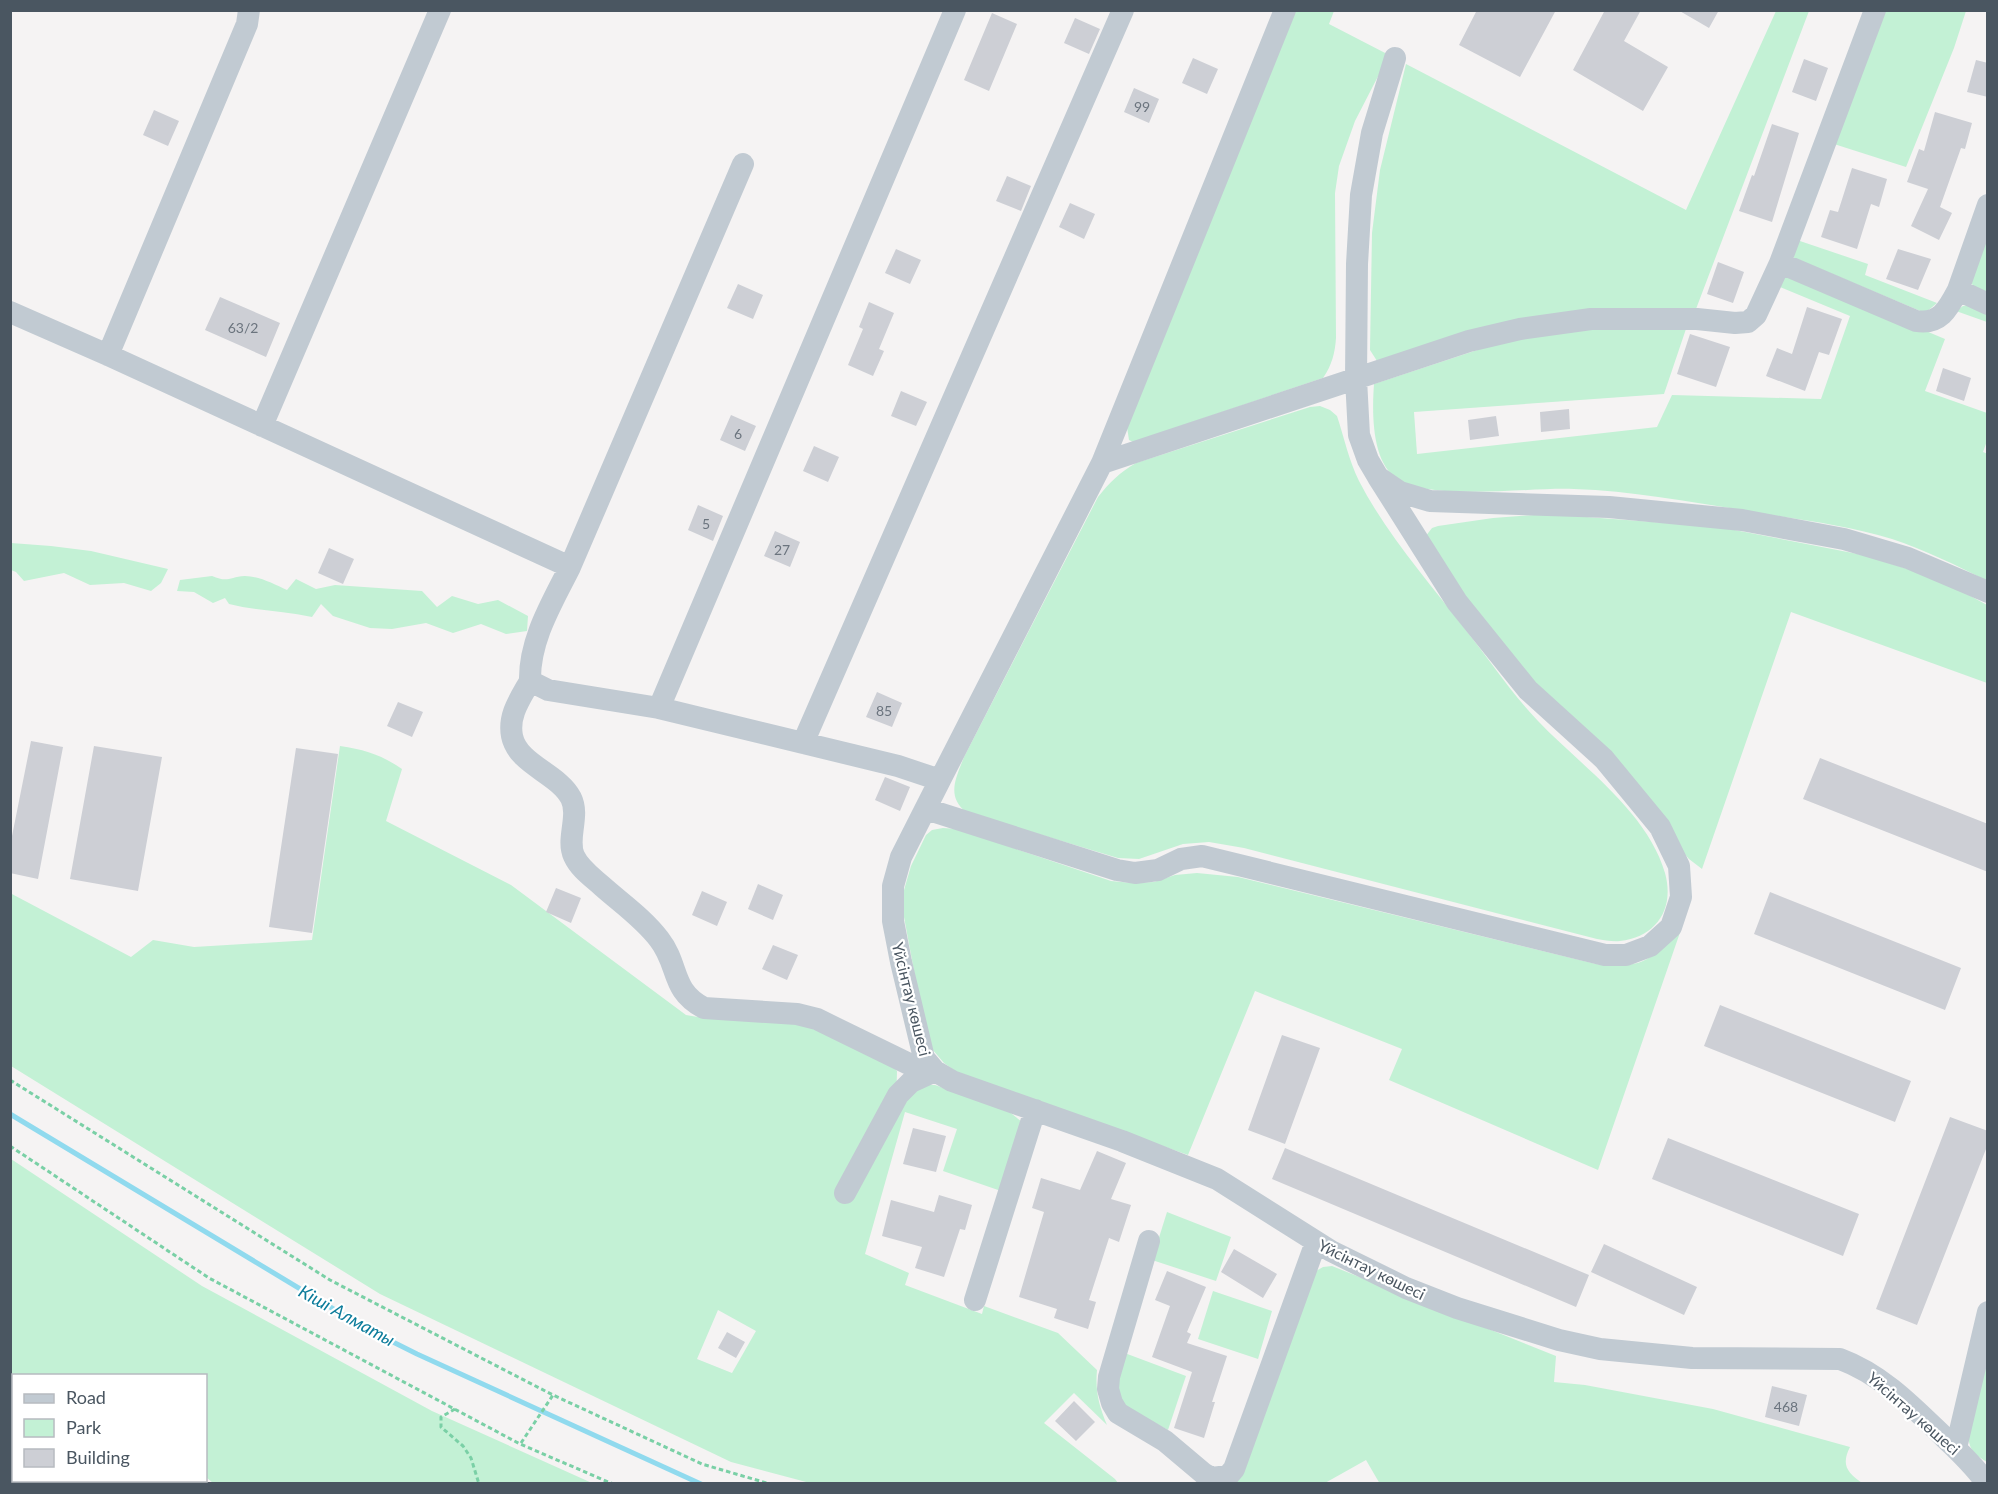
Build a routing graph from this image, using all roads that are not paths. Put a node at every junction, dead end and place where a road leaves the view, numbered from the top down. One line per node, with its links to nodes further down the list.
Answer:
1 (249, 10): 14 (street)
2 (440, 10): 16 (street)
3 (955, 10): 22 (street)
4 (1123, 10): 23 (street)
5 (1285, 10): 17 (street, Үйсінтау көшесі)
6 (1875, 10): 10 (street)
7 (1395, 58): 15 (street)
8 (743, 164): 19 (street)
9 (1988, 205): 11 (street)
10 (1780, 263): 11 (street); 15 (street)
11 (1958, 290): 12 (street)
12 (1988, 304)
13 (10, 312): 14 (street)
14 (108, 355): 16 (street)
15 (1356, 380): 17 (street); 18 (street)
16 (262, 426): 19 (street)
17 (1102, 463): 24 (street, Үйсінтау көшесі)
18 (1378, 477): 20 (street); 25 (street)
19 (570, 567): 21 (street)
20 (1988, 592)
21 (530, 681): 22 (street); 26 (street)
22 (659, 708): 23 (street)
23 (803, 743): 24 (street)
24 (940, 780): 25 (street, Үйсінтау көшесі)
25 (926, 809): 26 (street, Үйсінтау көшесі)
26 (935, 1071): 27 (street, Үйсінтау көшесі); 28 (street)
27 (1035, 1110): 30 (street, Үйсінтау көшесі); 31 (street)
28 (845, 1193)
29 (1149, 1241): 30 (street)
30 (1316, 1242): 33 (street, Үйсінтау көшесі)
31 (975, 1300)
32 (1988, 1312): 33 (street)
33 (1956, 1448): 34 (street, Үйсінтау көшесі)
34 (1985, 1476)

